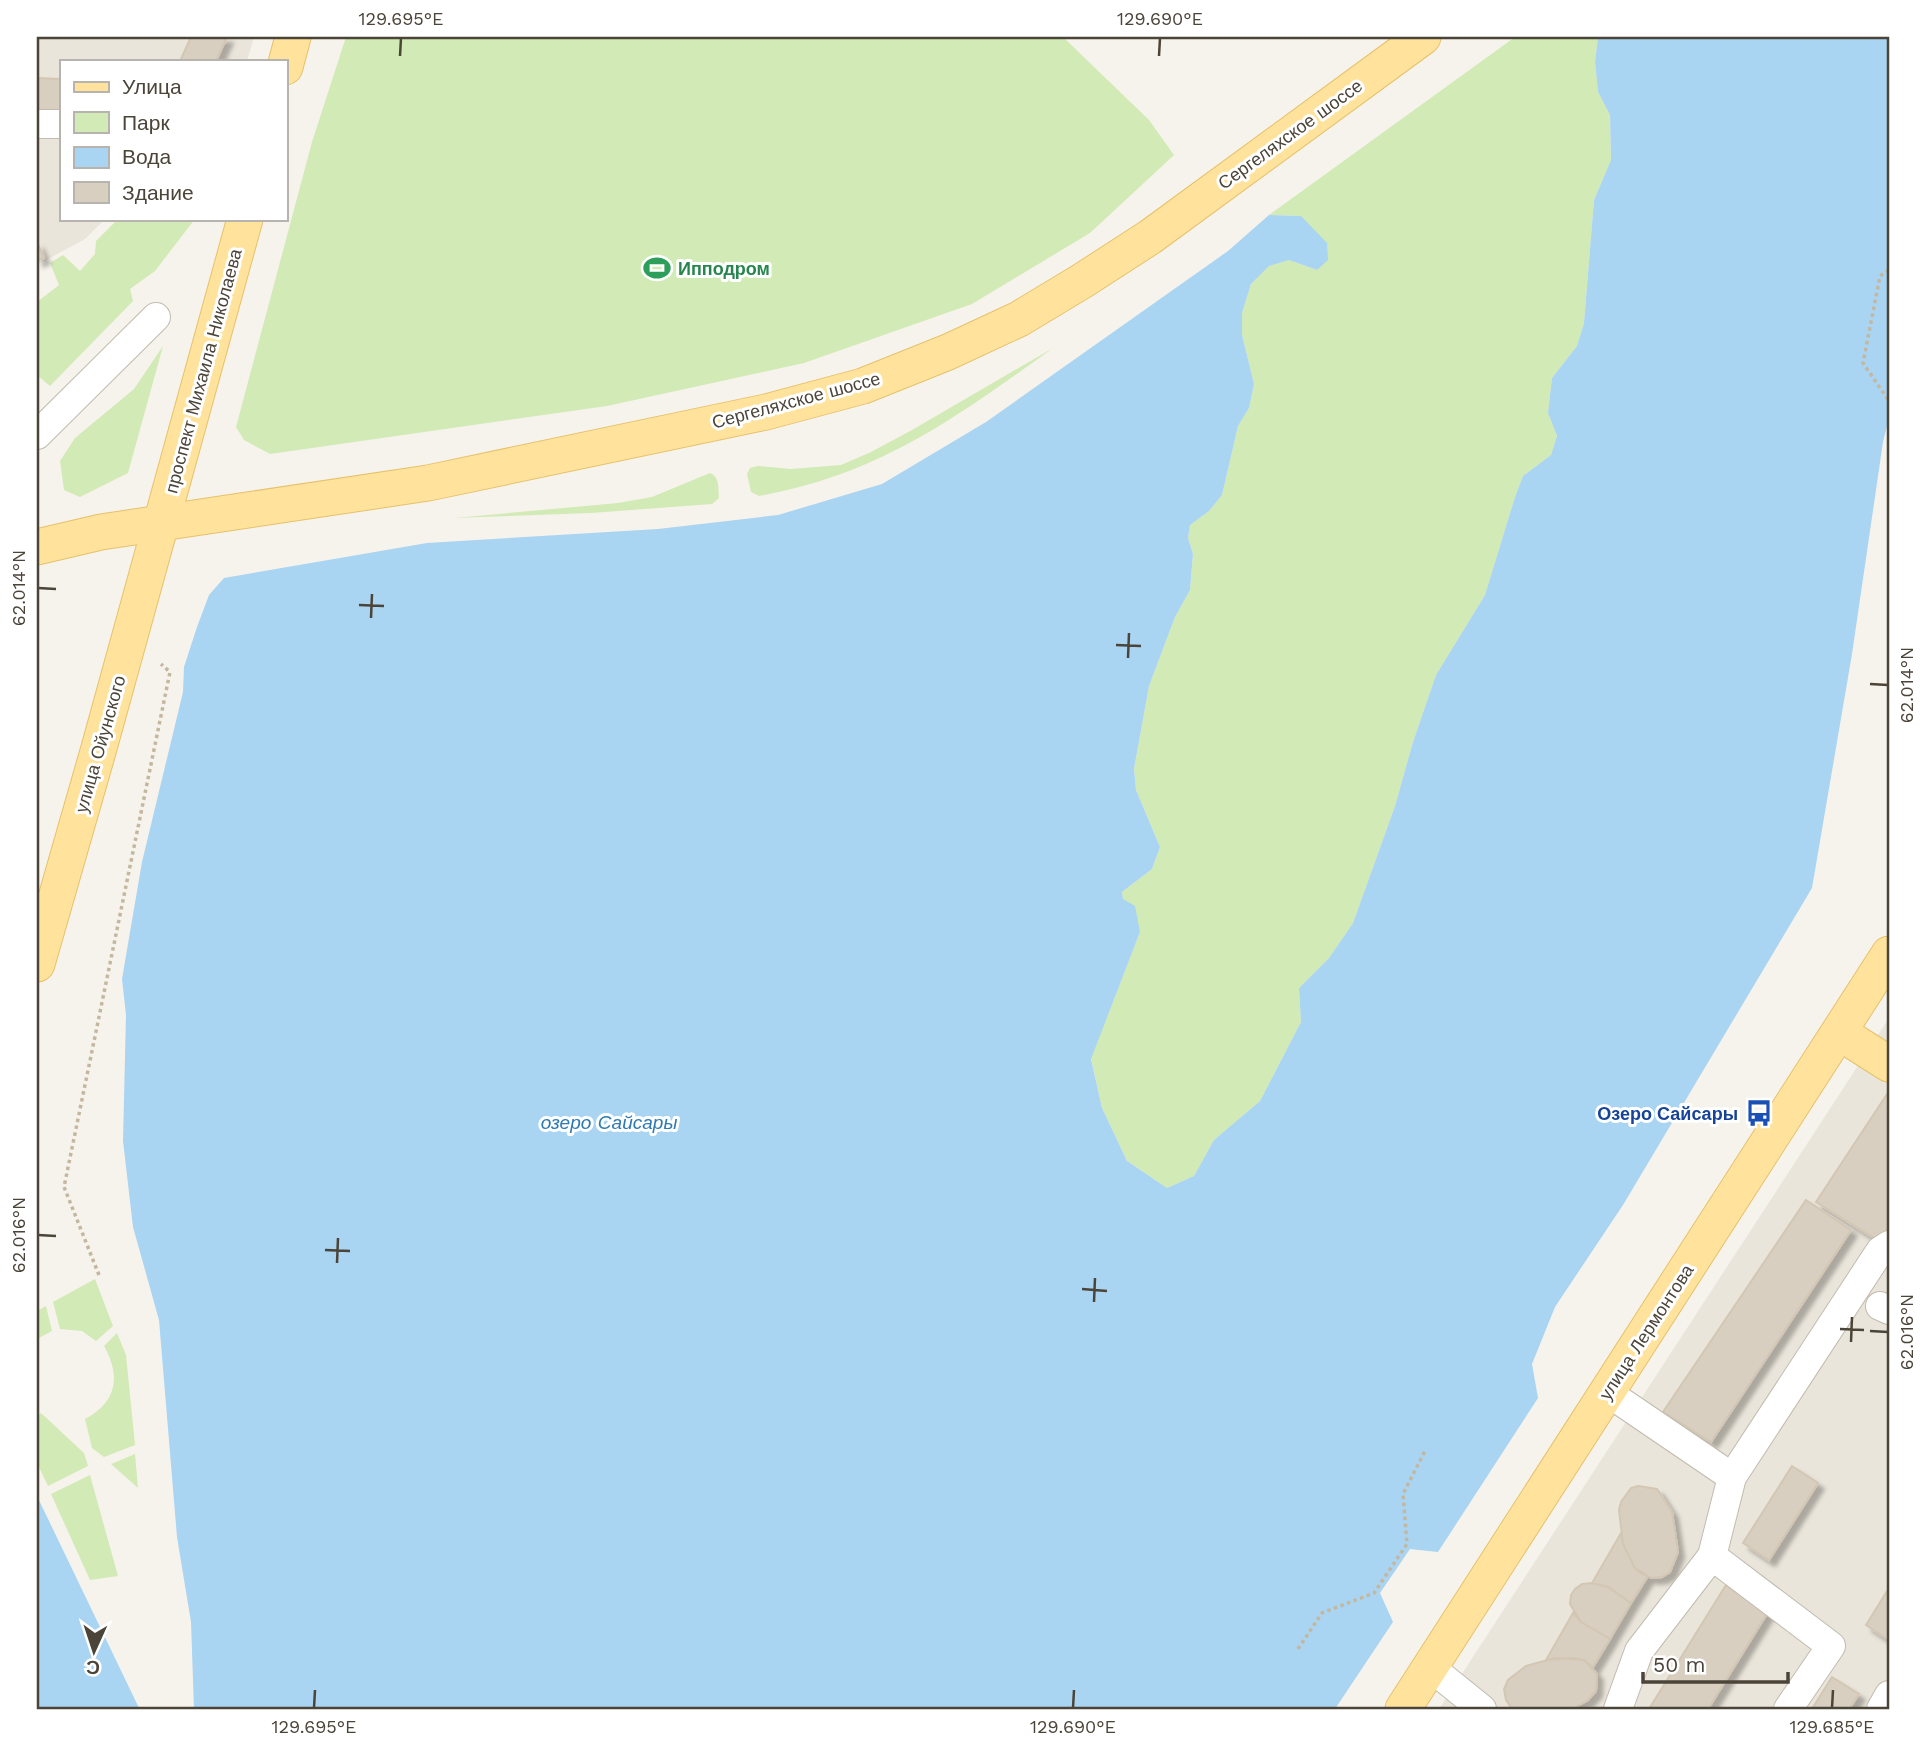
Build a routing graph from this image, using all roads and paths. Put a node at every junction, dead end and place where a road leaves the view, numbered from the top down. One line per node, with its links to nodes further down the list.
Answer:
1 (293, 37): 3 (main road)
2 (1423, 37): 11 (main road, Сергеляхское шоссе)
3 (287, 60)
4 (37, 124): 5 (lane)
5 (60, 124)
6 (245, 220): 11 (main road, проспект Михаила Николаева)
7 (1889, 270): 9 (path)
8 (156, 317): 10 (lane)
9 (1889, 401)
10 (37, 435)
11 (161, 523): 12 (main road, Сергеляхское шоссе); 15 (main road, улица Ойунского)
12 (37, 547)
13 (161, 664): 19 (path)
14 (1889, 954): 16 (main road, улица Лермонтова)
15 (37, 964)
16 (1840, 1033): 17 (main road); 20 (main road, улица Лермонтова)
17 (1889, 1064)
18 (1889, 1245): 22 (lane)
19 (99, 1275)
20 (1607, 1392): 22 (lane); 25 (main road, улица Лермонтова)
21 (1425, 1451): 24 (path)
22 (1732, 1477): 23 (lane)
23 (1712, 1556): 29 (lane); 30 (lane)
24 (1298, 1649)
25 (1430, 1667): 27 (lane); 28 (main road, улица Лермонтова)
26 (1889, 1695): 31 (lane)
27 (1475, 1707)
28 (1403, 1709)
29 (1618, 1709)
30 (1788, 1709)
31 (1881, 1709)

